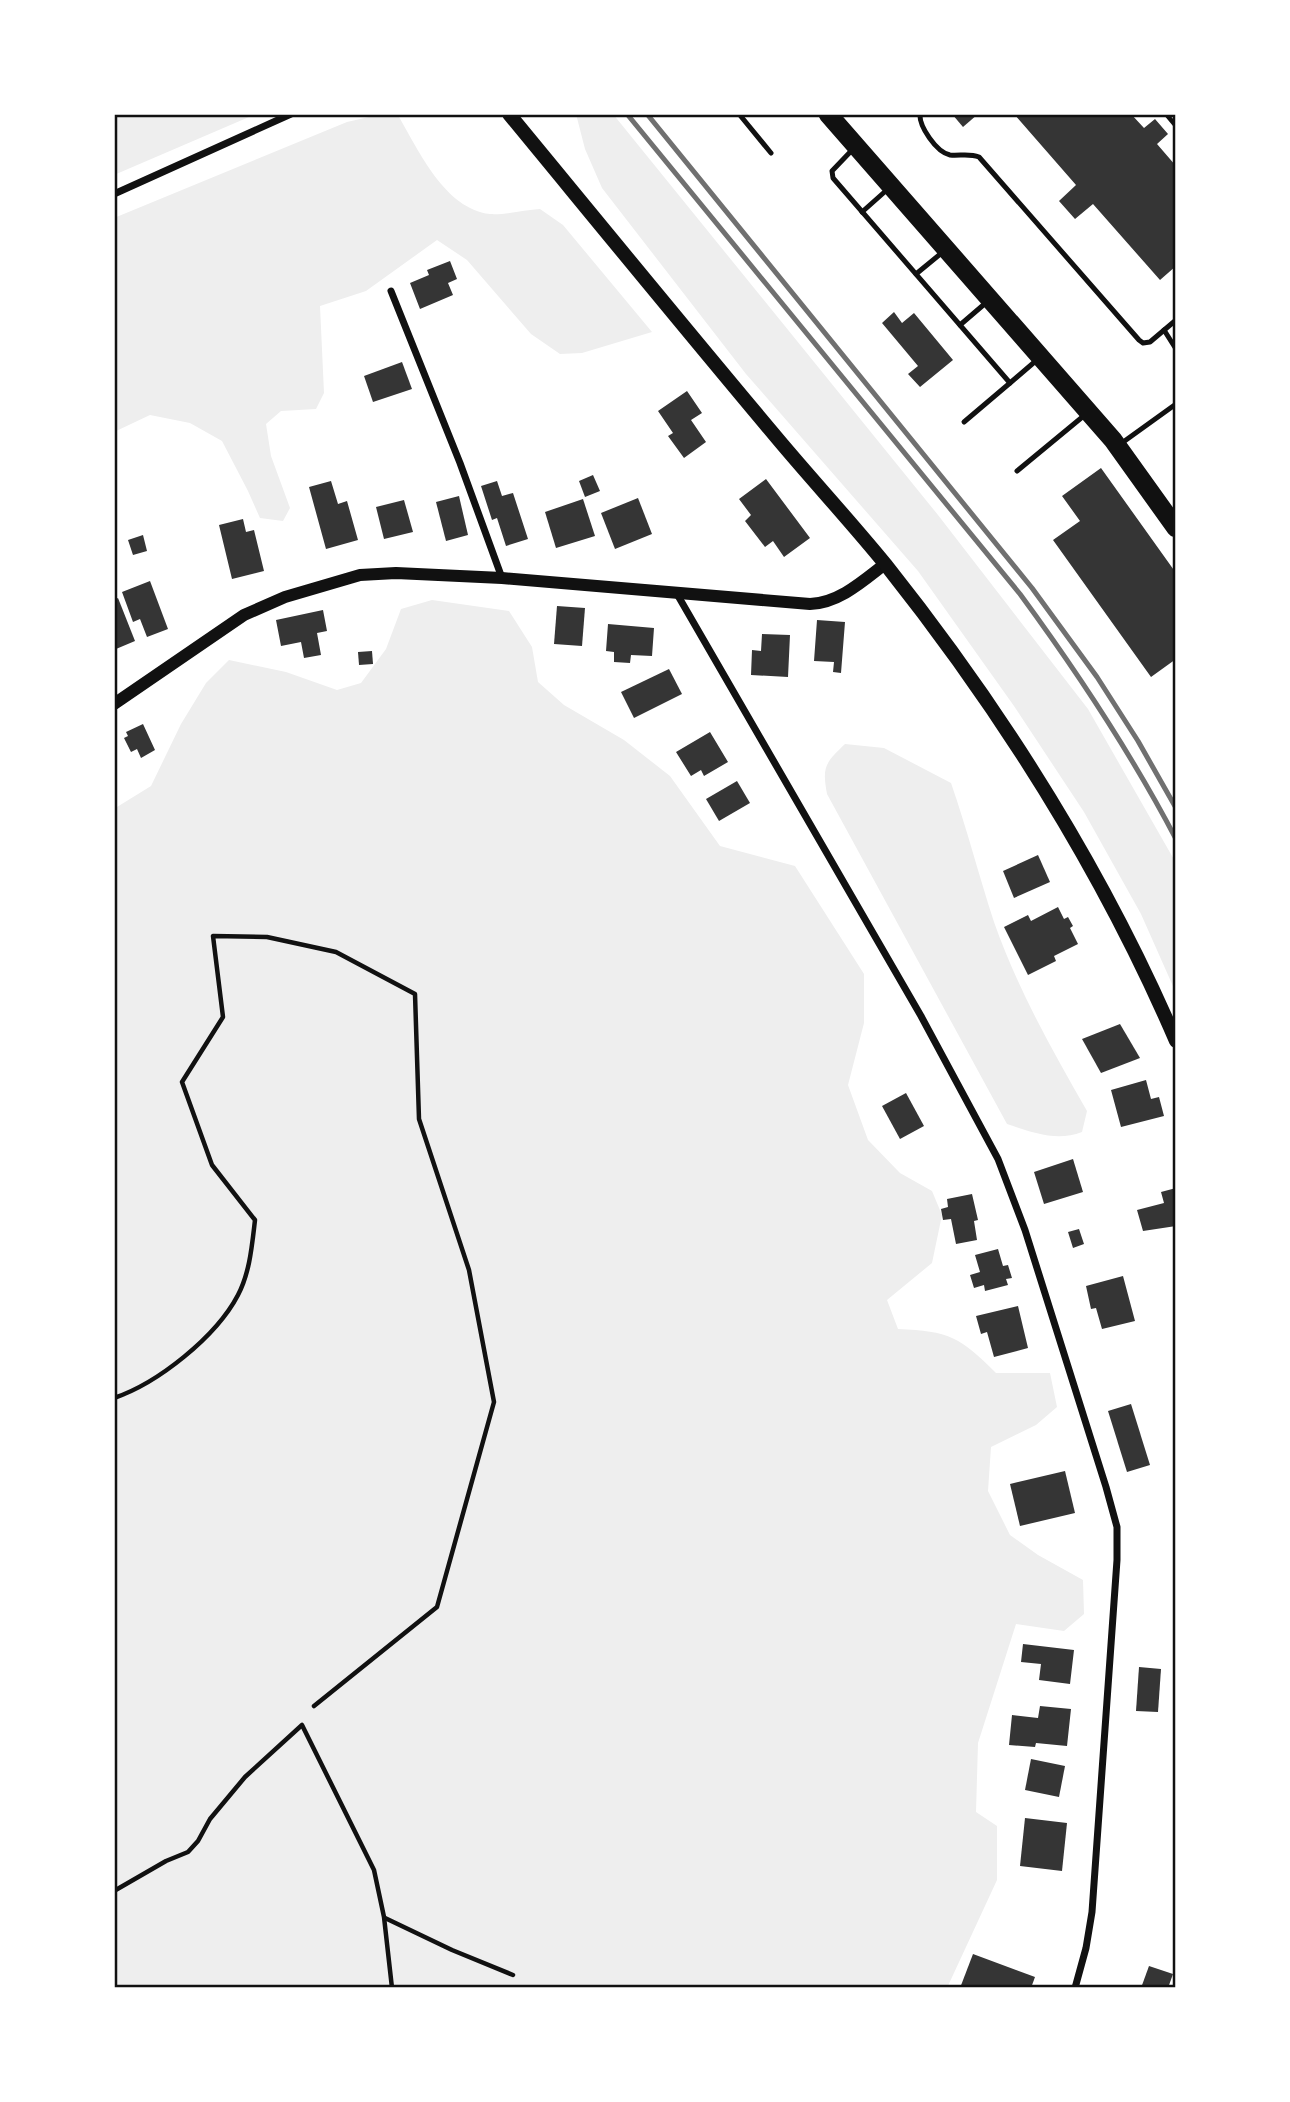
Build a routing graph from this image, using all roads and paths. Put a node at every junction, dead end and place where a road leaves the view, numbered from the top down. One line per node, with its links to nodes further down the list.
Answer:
1 (291, 114): 11 (street)
2 (509, 114): 29 (main road)
3 (739, 114): 9 (lane)
4 (828, 114): 8 (highway)
5 (920, 114): 19 (lane)
6 (1166, 114): 7 (path)
7 (1176, 126)
8 (856, 146): 10 (highway); 12 (lane)
9 (771, 153)
10 (891, 186): 12 (lane); 13 (highway)
11 (114, 194)
12 (862, 212): 14 (lane)
13 (946, 249): 14 (lane); 16 (highway)
14 (916, 274): 18 (lane)
15 (391, 291): 30 (street)
16 (990, 299): 18 (lane); 21 (highway)
17 (1176, 320): 19 (lane)
18 (960, 325): 22 (lane)
19 (1164, 330): 20 (lane)
20 (1176, 349)
21 (1041, 357): 22 (lane); 24 (highway)
22 (1010, 383): 25 (lane)
23 (1176, 404): 26 (lane)
24 (1088, 412): 26 (highway); 27 (lane)
25 (964, 422)
26 (1117, 446): 28 (highway)
27 (1017, 471)
28 (1176, 528)
29 (885, 564): 31 (street); 33 (main road)
30 (502, 578): 31 (street); 32 (street)
31 (677, 594): 40 (street)
32 (114, 704)
33 (1176, 1041)
34 (114, 1398): 35 (path)
35 (314, 1706)
36 (114, 1891): 37 (path)
37 (384, 1917): 38 (path); 39 (path)
38 (513, 1975)
39 (392, 1988)
40 (1075, 1988)

